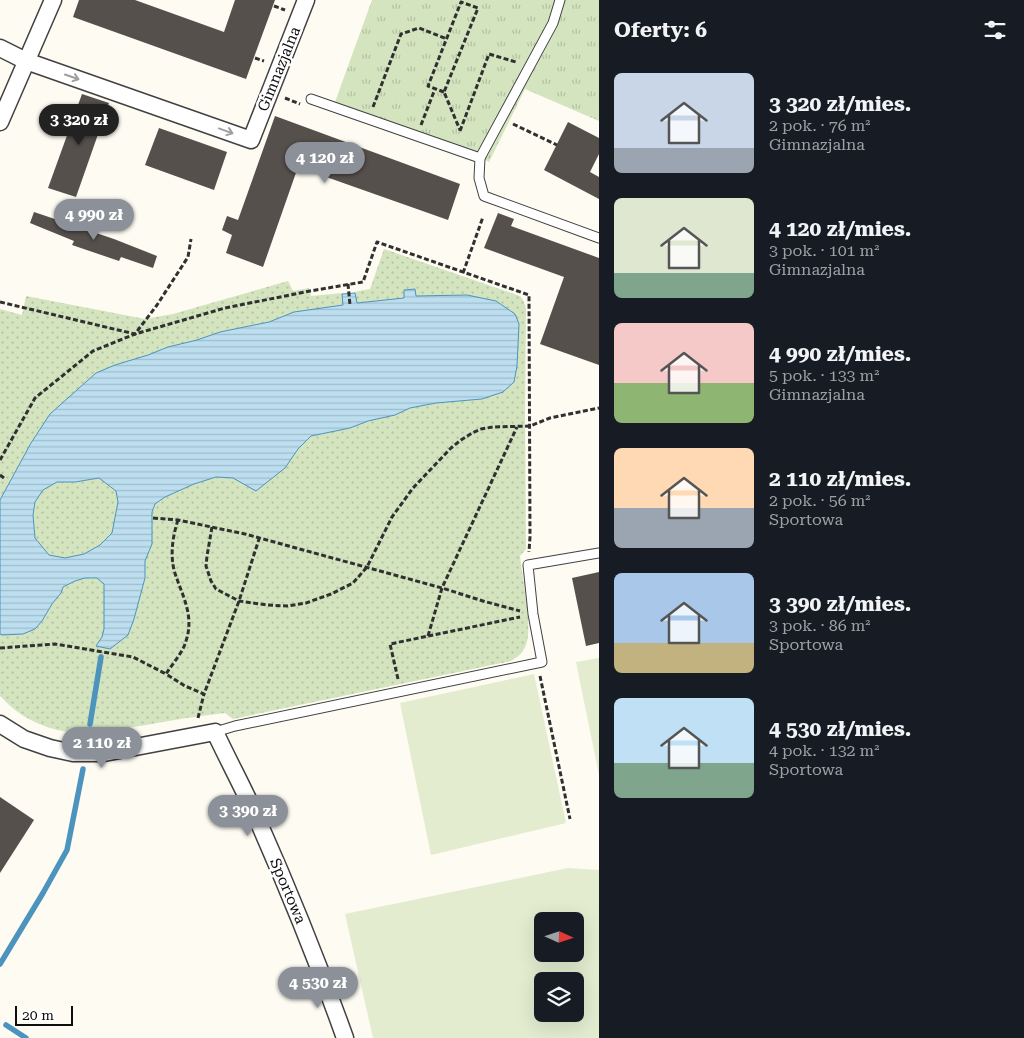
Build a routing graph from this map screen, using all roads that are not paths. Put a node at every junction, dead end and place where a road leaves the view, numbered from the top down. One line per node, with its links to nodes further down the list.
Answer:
1 (53, 0): 5 (street)
2 (306, 0): 5 (street, Gimnazjalna, one-way to 2)
3 (560, 0): 8 (lane)
4 (0, 48): 5 (street)
5 (26, 61): 7 (street)
6 (312, 99): 8 (lane)
7 (0, 122)
8 (480, 158): 9 (lane)
9 (599, 238)
10 (599, 553): 12 (lane)
11 (0, 724): 12 (street)
12 (215, 732): 13 (street, Sportowa)
13 (345, 1038)

